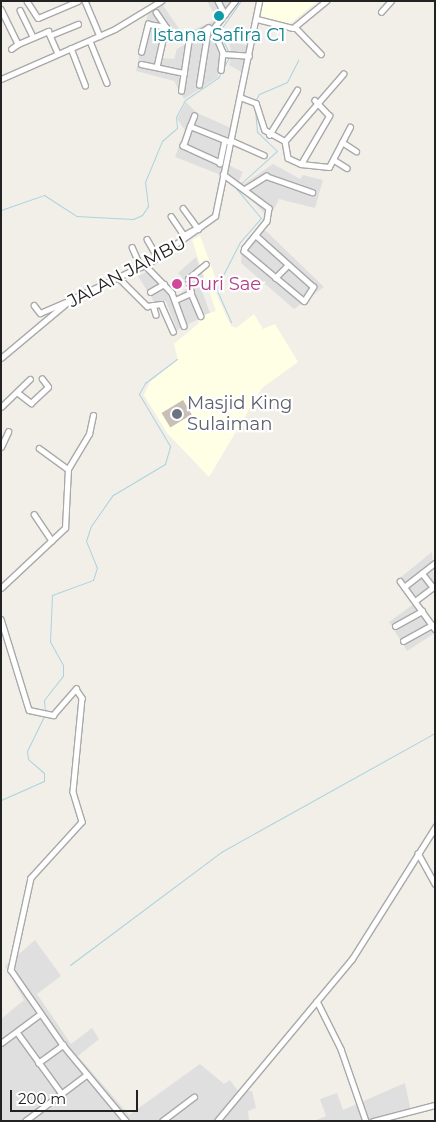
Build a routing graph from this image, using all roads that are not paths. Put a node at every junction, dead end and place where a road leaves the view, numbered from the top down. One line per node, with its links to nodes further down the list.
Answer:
1 (28, 1): 2 (street)
2 (78, 1)
3 (85, 1): 22 (street)
4 (161, 1): 22 (street)
5 (218, 1): 14 (street)
6 (235, 1): 14 (street)
7 (259, 1): 15 (street, JALAN JAMBU)
8 (326, 1): 19 (street)
9 (391, 1): 13 (street)
10 (1, 9): 24 (street)
11 (20, 10): 21 (street)
12 (156, 12): 17 (street)
13 (381, 12)
14 (226, 14): 18 (street)
15 (257, 19): 19 (street); 31 (street, JALAN JAMBU)
16 (78, 24): 20 (street)
17 (166, 27): 27 (street); 33 (street)
18 (210, 28): 29 (street); 35 (street); 39 (street)
19 (296, 28): 30 (street)
20 (51, 35): 21 (street); 28 (street)
21 (33, 36): 24 (street)
22 (100, 36): 23 (street)
23 (90, 41): 25 (street); 38 (street)
24 (18, 44): 26 (street)
25 (71, 48): 28 (street); 40 (street)
26 (11, 49)
27 (141, 52)
28 (58, 53): 37 (street)
29 (225, 54): 31 (street); 34 (street)
30 (321, 54)
31 (249, 56): 43 (street, JALAN JAMBU)
32 (140, 64): 33 (street)
33 (157, 67): 35 (street)
34 (221, 70)
35 (184, 73): 42 (street)
36 (342, 74): 44 (street)
37 (1, 79)
38 (107, 83)
39 (199, 84)
40 (85, 85)
41 (297, 90): 48 (street)
42 (181, 92)
43 (240, 97): 48 (street); 49 (street, JALAN JAMBU)
44 (315, 101): 50 (street); 55 (street)
45 (194, 116): 46 (street)
46 (190, 126): 49 (street); 49 (street)
47 (350, 127): 51 (street)
48 (269, 135): 50 (street)
49 (228, 141): 53 (street); 57 (street, JALAN JAMBU)
50 (285, 141): 55 (street)
51 (342, 142): 52 (street); 54 (street)
52 (356, 151)
53 (264, 155)
54 (334, 160): 55 (street); 56 (street)
55 (301, 164)
56 (348, 168)
57 (223, 174): 58 (street); 62 (street, JALAN JAMBU)
58 (242, 186): 59 (street); 63 (street)
59 (312, 192)
60 (183, 208): 62 (street)
61 (171, 216): 62 (street)
62 (198, 230): 66 (street, JALAN JAMBU)
63 (256, 236): 68 (street); 71 (street)
64 (147, 239): 66 (street)
65 (132, 247): 69 (street)
66 (158, 258): 69 (street, JALAN JAMBU)
67 (206, 264): 74 (street)
68 (288, 265): 71 (street); 71 (street)
69 (143, 266): 70 (street, JALAN JAMBU); 72 (street)
70 (119, 278): 75 (street, JALAN JAMBU); 78 (street)
71 (275, 278)
72 (164, 284): 73 (street); 76 (street)
73 (150, 292)
74 (191, 293): 76 (street); 81 (street)
75 (70, 300): 79 (street); 82 (street, JALAN JAMBU)
76 (175, 300): 83 (street)
77 (34, 305): 79 (street)
78 (152, 305): 80 (street); 84 (street)
79 (44, 311): 82 (street)
80 (156, 315)
81 (201, 316)
82 (42, 323): 85 (street, JALAN JAMBU)
83 (184, 326)
84 (173, 331)
85 (1, 358)
86 (30, 379): 88 (street)
87 (42, 379): 88 (street)
88 (17, 392): 89 (street)
89 (1, 407)
90 (93, 415): 94 (street)
91 (8, 432): 92 (street)
92 (1, 447)
93 (39, 448): 94 (street)
94 (68, 469): 96 (street)
95 (34, 514): 96 (street)
96 (52, 541): 102 (street)
97 (435, 563): 98 (street)
98 (422, 574): 100 (street); 101 (street)
99 (400, 581): 100 (street)
100 (404, 587): 103 (street)
101 (434, 587): 103 (street)
102 (1, 588)
103 (416, 601): 104 (street)
104 (422, 611): 106 (street); 107 (street)
105 (1, 619): 113 (street)
106 (395, 626)
107 (433, 627): 108 (street)
108 (403, 641)
109 (435, 827): 110 (street)
110 (418, 852): 111 (street); 112 (street)
111 (435, 884)
112 (317, 1001): 125 (street); 126 (street)
113 (40, 1014): 114 (street); 116 (street)
114 (17, 1032): 115 (street); 117 (street)
115 (1, 1043)
116 (62, 1045): 117 (street); 118 (street)
117 (38, 1062): 119 (street)
118 (86, 1075): 119 (street); 123 (street)
119 (62, 1094): 122 (street)
120 (194, 1097): 124 (street)
121 (435, 1105): 127 (street)
122 (25, 1121)
123 (126, 1121)
124 (162, 1121)
125 (217, 1121)
126 (366, 1121)
127 (373, 1121)

